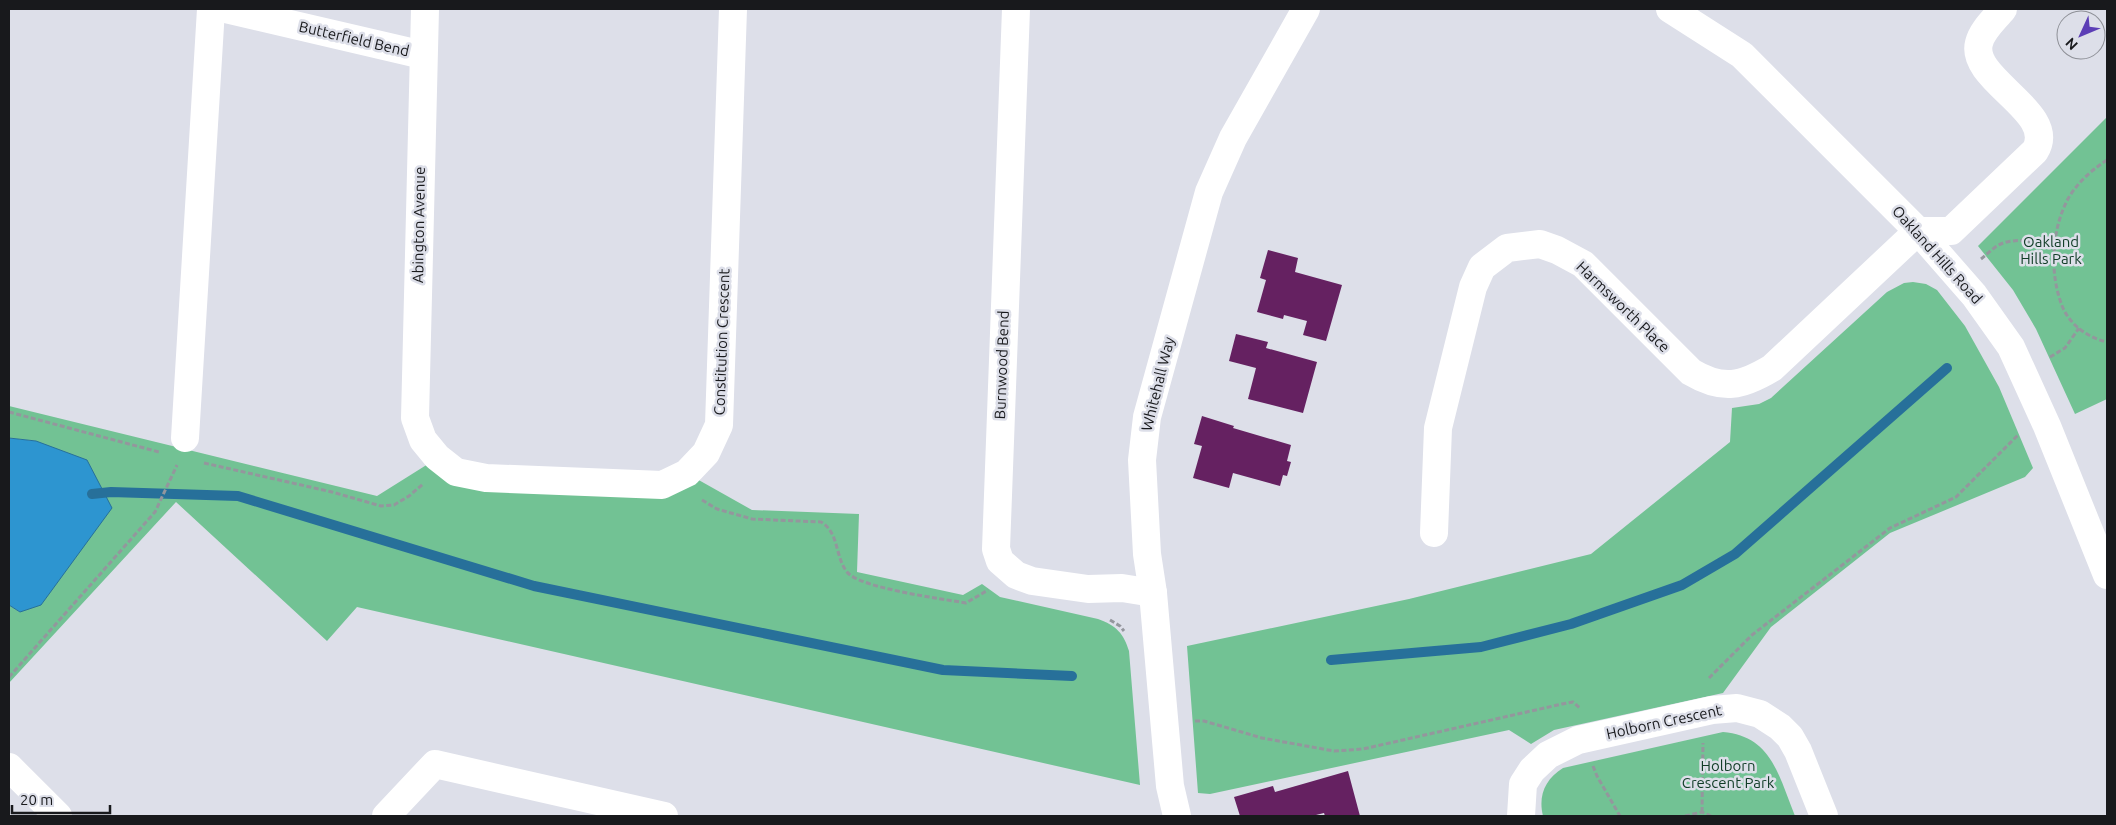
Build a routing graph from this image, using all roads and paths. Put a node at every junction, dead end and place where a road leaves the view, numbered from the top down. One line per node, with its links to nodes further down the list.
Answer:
1 (211, 9): 20 (street)
2 (226, 9): 9 (street, Butterfield Bend)
3 (425, 9): 9 (street, Abington Avenue)
4 (734, 9): 19 (street, Constitution Crescent)
5 (1016, 9): 28 (street, Burnwood Bend)
6 (1306, 9): 28 (street, Whitehall Way)
7 (1670, 9): 11 (street, Oakland Hills Road)
8 (2003, 9): 11 (street)
9 (423, 55): 19 (street, Abington Avenue)
10 (2107, 160): 12 (path)
11 (1918, 231): 13 (street, Oakland Hills Road); 25 (street, Harmsworth Place)
12 (2055, 247): 13 (path); 14 (path)
13 (1959, 276): 16 (street, Oakland Hills Road)
14 (2079, 328): 15 (path); 16 (path)
15 (2107, 342)
16 (2022, 371): 18 (street, Oakland Hills Road)
17 (9, 412): 21 (path)
18 (2045, 421): 26 (street, Oakland Hills Road); 32 (path)
19 (423, 440)
20 (183, 448): 31 (path)
21 (162, 453)
22 (199, 462): 23 (path)
23 (431, 483)
24 (699, 499): 27 (path)
25 (1434, 533)
26 (2107, 575)
27 (995, 591)
28 (1153, 593): 33 (street, Whitehall Way)
29 (1102, 617): 30 (path)
30 (1127, 635)
31 (9, 677)
32 (1697, 713): 34 (street, Holborn Crescent); 37 (path); 47 (street, Holborn Crescent)
33 (1164, 722): 34 (path); 42 (street, Whitehall Way)
34 (1590, 738): 43 (street, Holborn Crescent); 44 (path)
35 (9, 767): 39 (street)
36 (9, 789): 38 (street)
37 (1702, 812): 45 (path); 46 (path)
38 (49, 816)
39 (58, 816)
40 (386, 816): 41 (street)
41 (664, 816)
42 (1177, 816)
43 (1521, 816)
44 (1620, 816)
45 (1684, 816)
46 (1711, 816)
47 (1824, 816)

